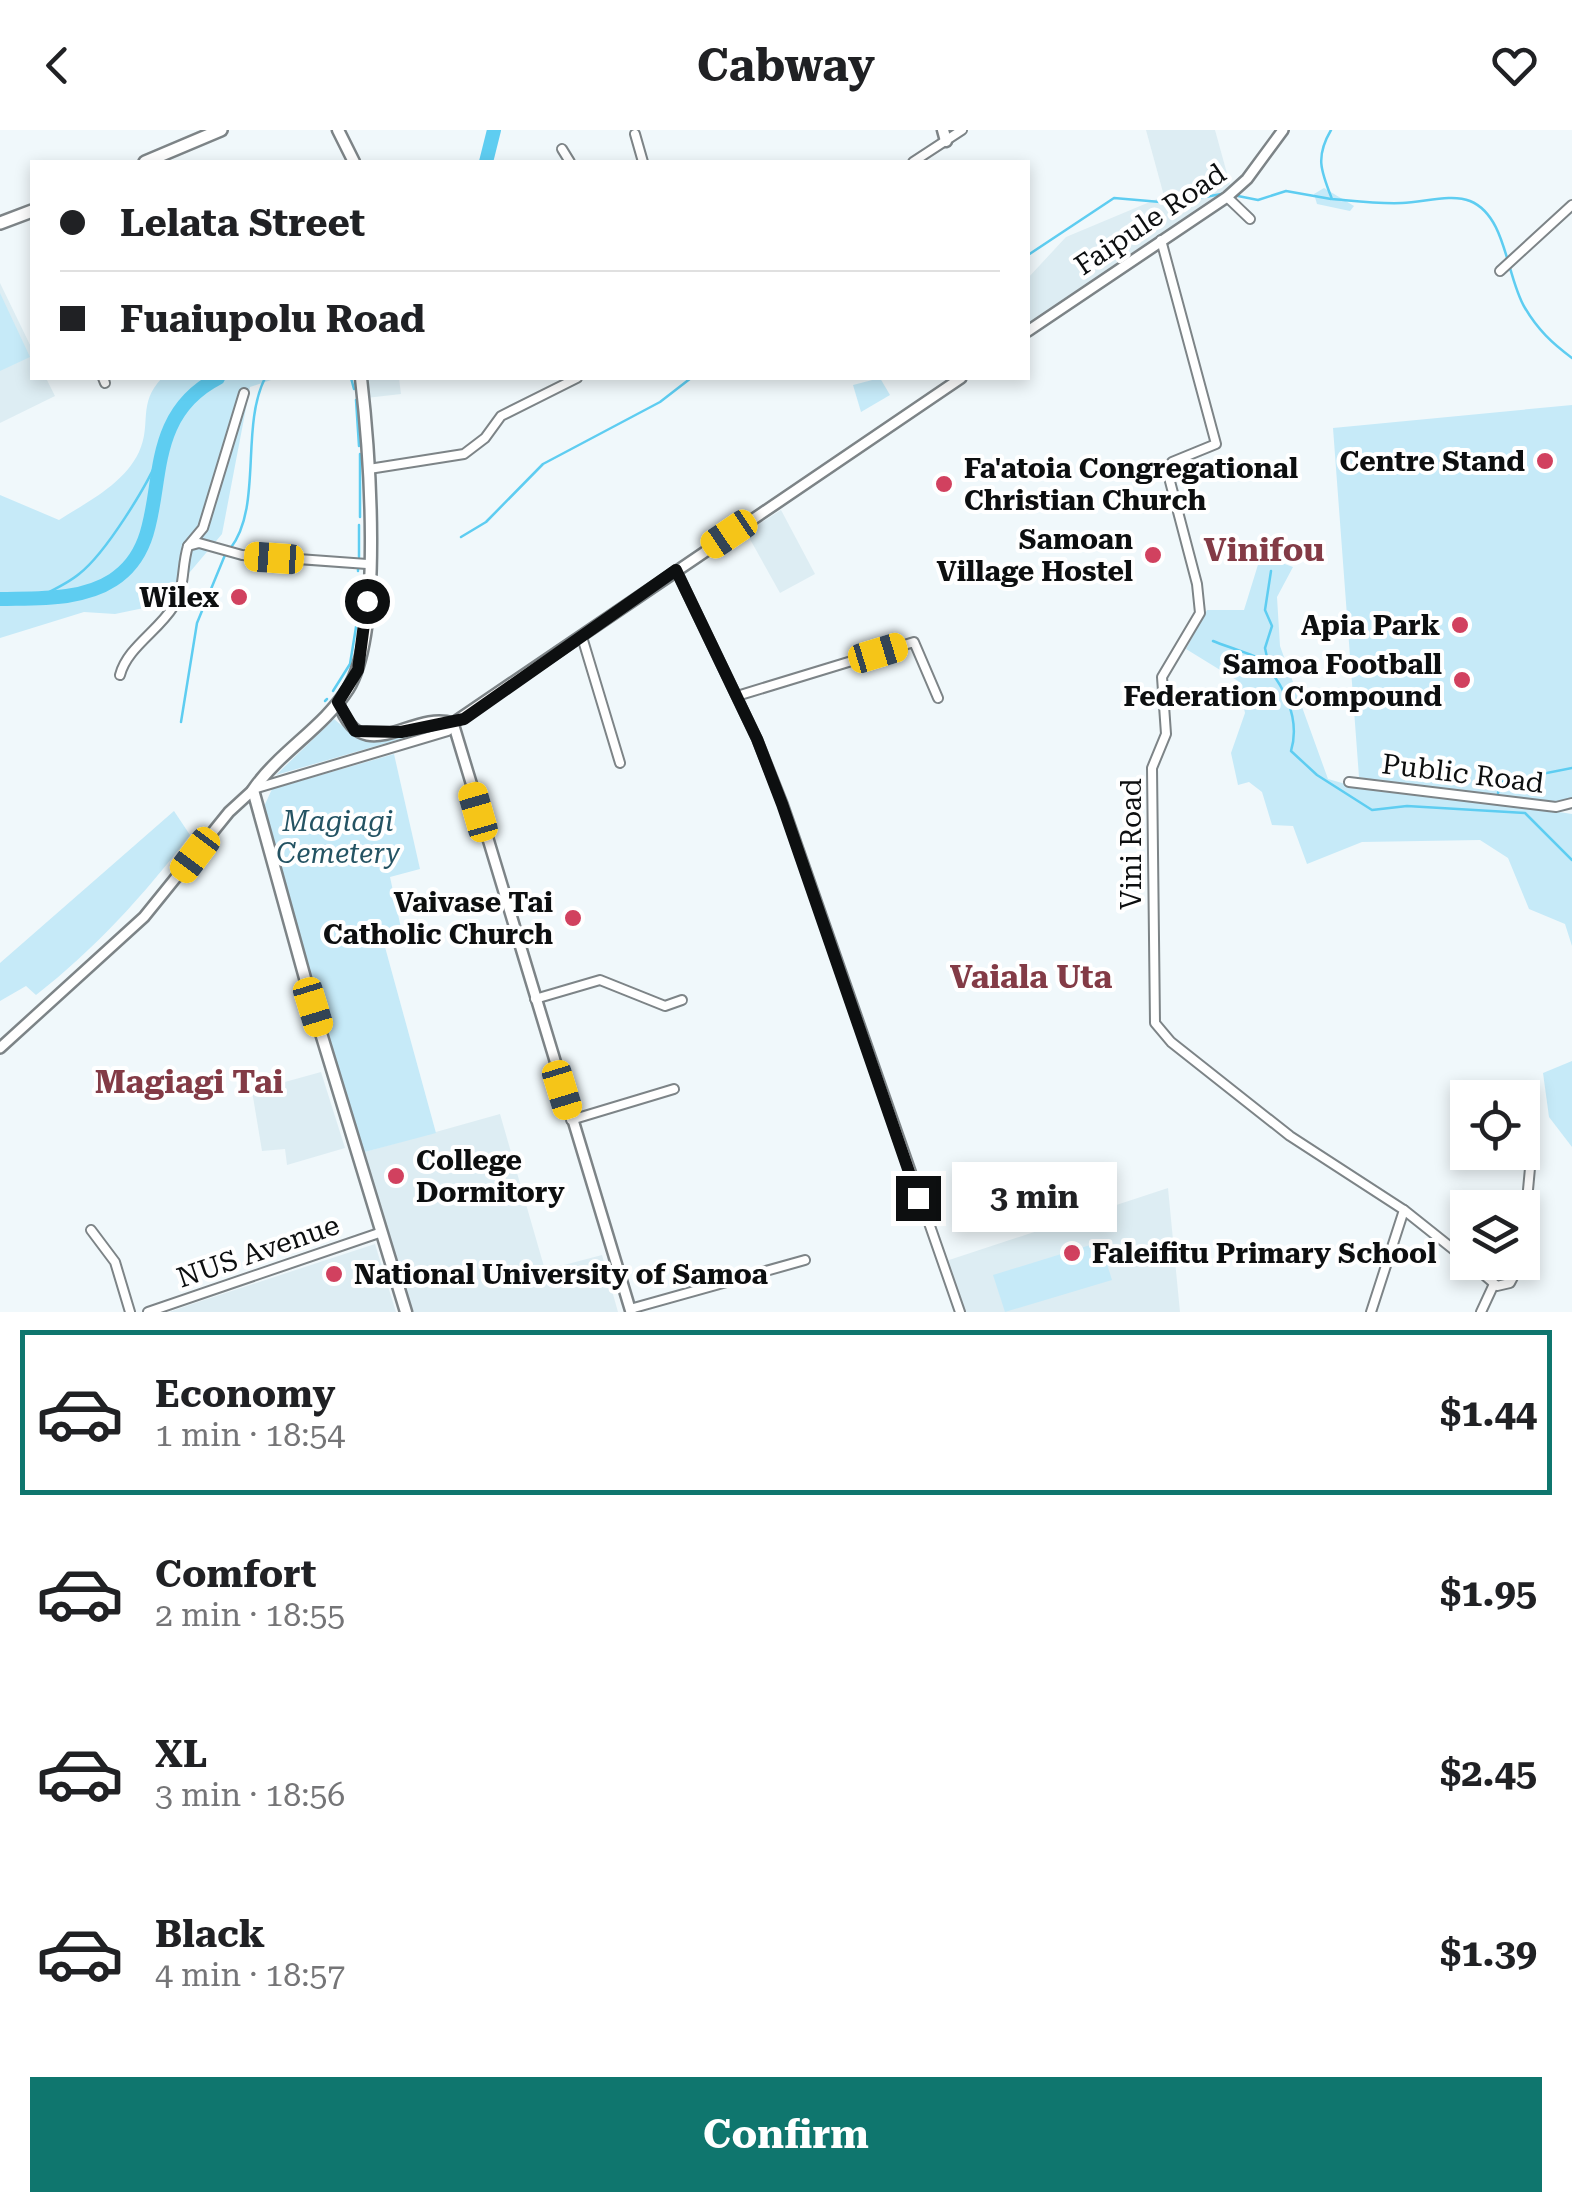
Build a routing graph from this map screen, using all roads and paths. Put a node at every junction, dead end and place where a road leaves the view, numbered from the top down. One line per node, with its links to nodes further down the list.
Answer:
1 (221, 130): 8 (main road)
2 (338, 130): 9 (main road)
3 (962, 130): 6 (street)
4 (1284, 130): 13 (street, Faipule Road)
5 (634, 134): 11 (street)
6 (945, 135): 12 (street)
7 (562, 148): 10 (street)
8 (150, 160)
9 (353, 160)
10 (569, 160)
11 (642, 160)
12 (915, 160)
13 (1227, 198): 16 (street); 18 (street, Faipule Road)
14 (1572, 205): 19 (street)
15 (30, 211): 17 (main road)
16 (1250, 218)
17 (0, 223)
18 (1161, 240): 20 (street, Faipule Road); 44 (street, Vini Road)
19 (1501, 270)
20 (1030, 330)
21 (361, 380): 25 (main road)
22 (572, 380): 25 (street)
23 (958, 380): 28 (street)
24 (244, 392): 26 (street)
25 (370, 469): 27 (main road)
26 (188, 546): 27 (street); 30 (street)
27 (368, 564): 33 (main road)
28 (676, 570): 29 (street); 31 (street)
29 (582, 636): 34 (street); 35 (street)
30 (120, 675)
31 (737, 696): 32 (street); 56 (street)
32 (938, 698)
33 (338, 702): 34 (street); 37 (main road)
34 (453, 724): 37 (street); 39 (street)
35 (620, 763)
36 (1349, 782): 38 (street, Public Road)
37 (253, 790): 41 (street); 46 (main road)
38 (1572, 804)
39 (535, 999): 40 (street); 43 (street)
40 (682, 1000)
41 (0, 1048)
42 (674, 1089): 43 (street)
43 (571, 1120): 52 (street)
44 (1404, 1210): 47 (street); 57 (street)
45 (91, 1230): 53 (street)
46 (382, 1232): 54 (street, NUS Avenue); 55 (main road)
47 (1450, 1247)
48 (804, 1260): 52 (street)
49 (1489, 1280): 51 (street)
50 (1512, 1280): 51 (street)
51 (1494, 1284): 58 (street)
52 (630, 1310)
53 (130, 1312)
54 (148, 1312)
55 (406, 1312)
56 (960, 1312)
57 (1371, 1312)
58 (1480, 1312)

